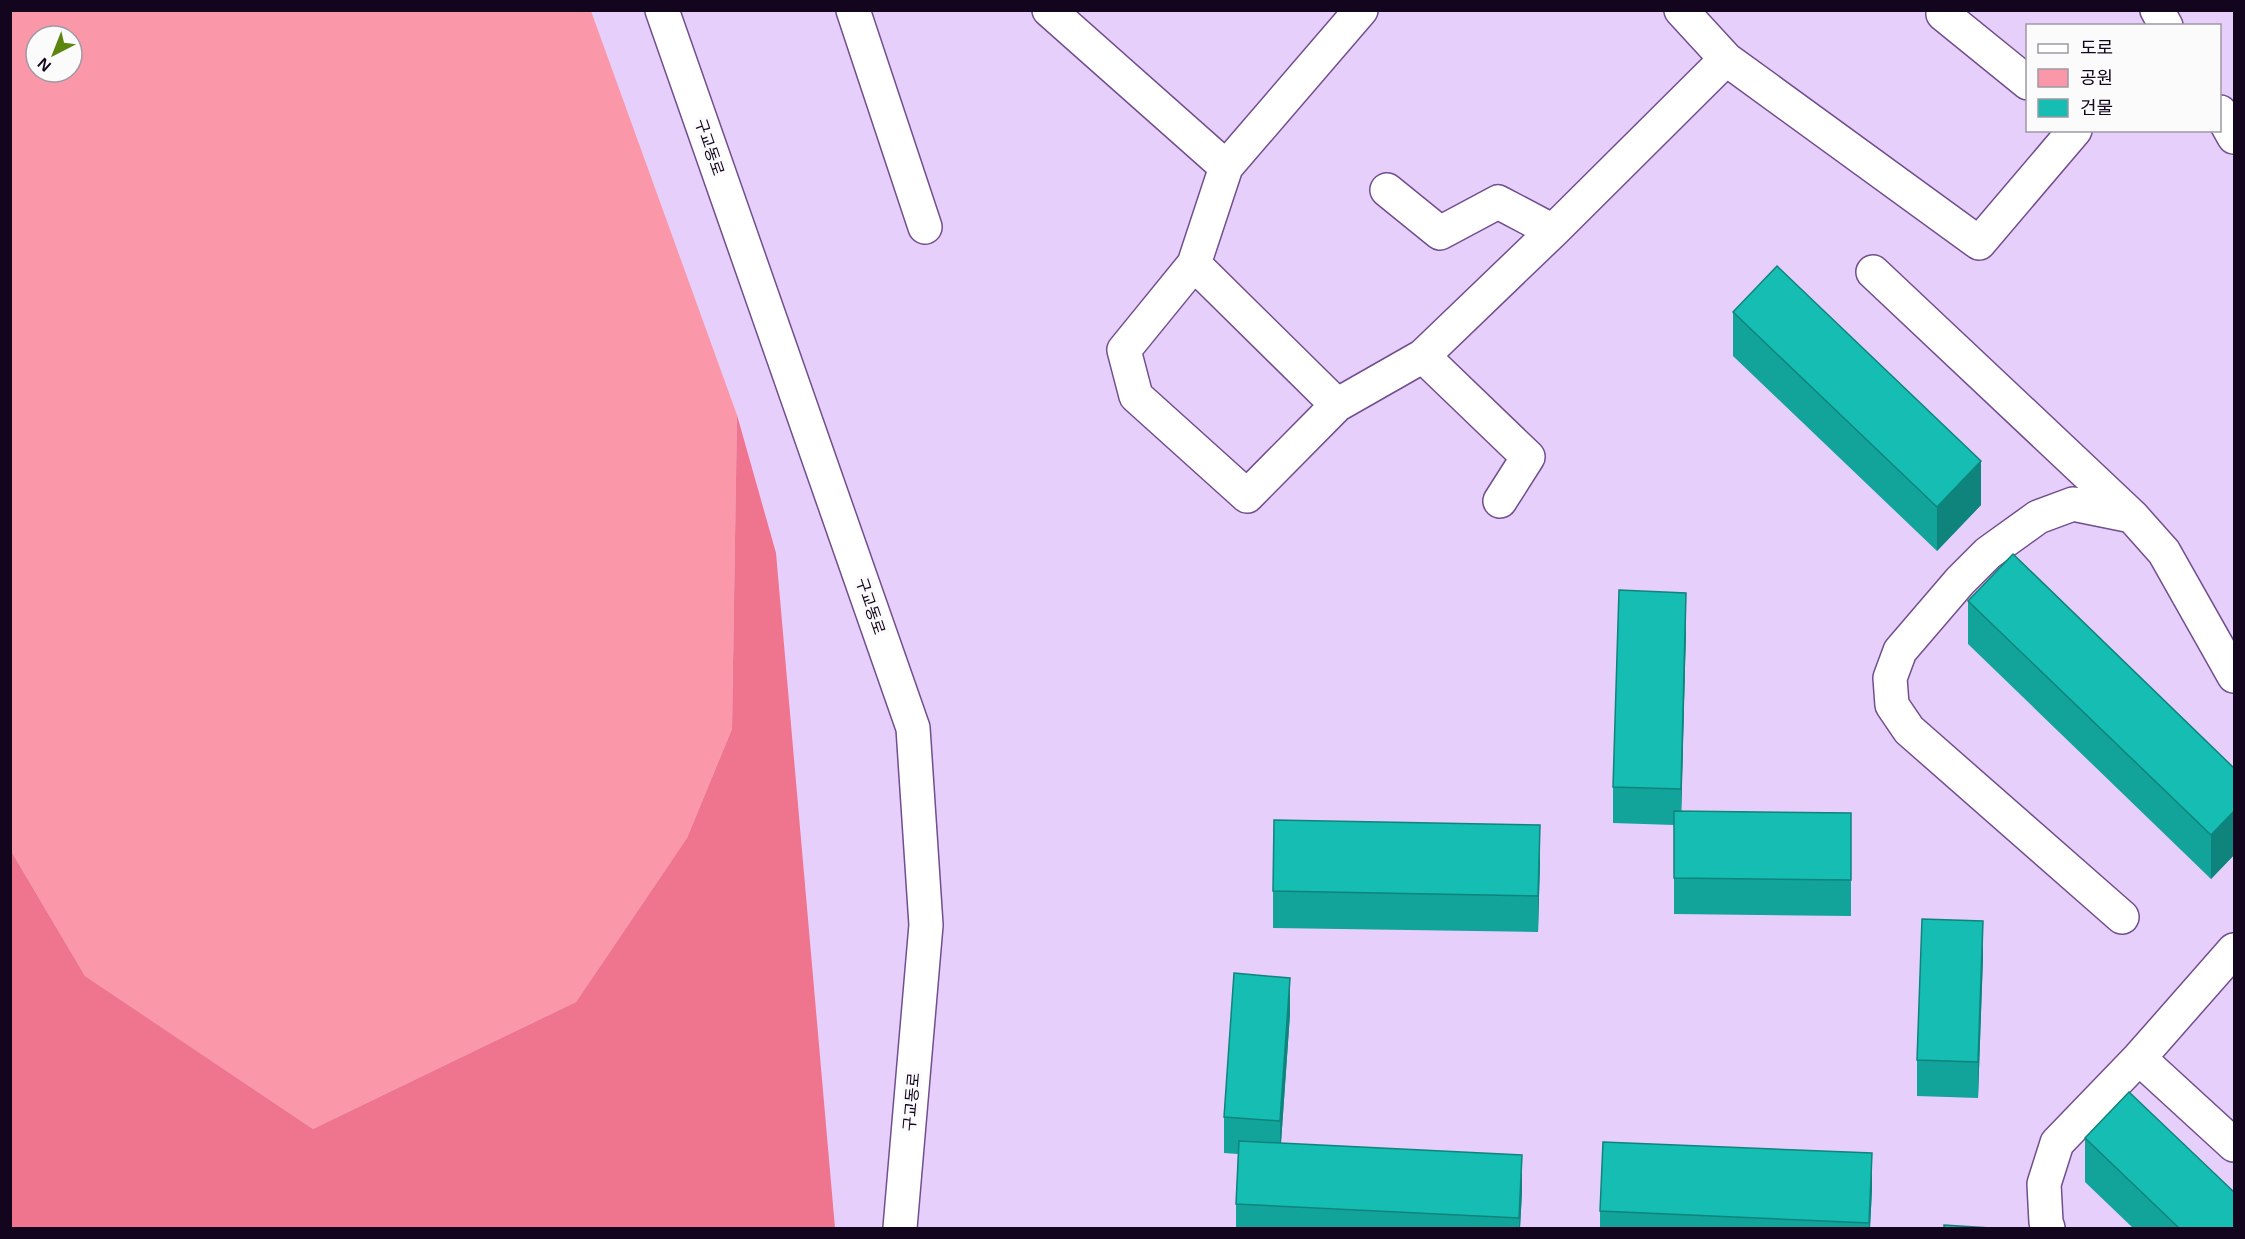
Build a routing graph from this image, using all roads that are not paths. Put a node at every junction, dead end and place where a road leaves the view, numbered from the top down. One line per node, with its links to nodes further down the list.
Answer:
1 (662, 10): 29 (street, 구교동로)
2 (853, 10): 16 (street)
3 (1049, 10): 14 (street)
4 (1361, 10): 14 (street)
5 (1681, 10): 9 (street)
6 (2157, 10): 8 (street)
7 (1943, 14): 10 (street)
8 (2165, 24)
9 (1726, 59): 12 (street); 17 (street)
10 (2026, 82)
11 (2221, 114): 13 (street)
12 (2073, 132)
13 (2235, 137)
14 (1226, 167): 18 (street)
15 (1386, 190): 17 (street)
16 (926, 227)
17 (1553, 231): 20 (street)
18 (1194, 264): 21 (street); 21 (street)
19 (1873, 272): 23 (street)
20 (1423, 356): 21 (street); 22 (street)
21 (1337, 405)
22 (1500, 501)
23 (2132, 516): 24 (street); 25 (street)
24 (2235, 676)
25 (2122, 917)
26 (2235, 950): 27 (street)
27 (2139, 1058): 28 (street); 30 (street)
28 (2235, 1145)
29 (900, 1228)
30 (2048, 1228)

